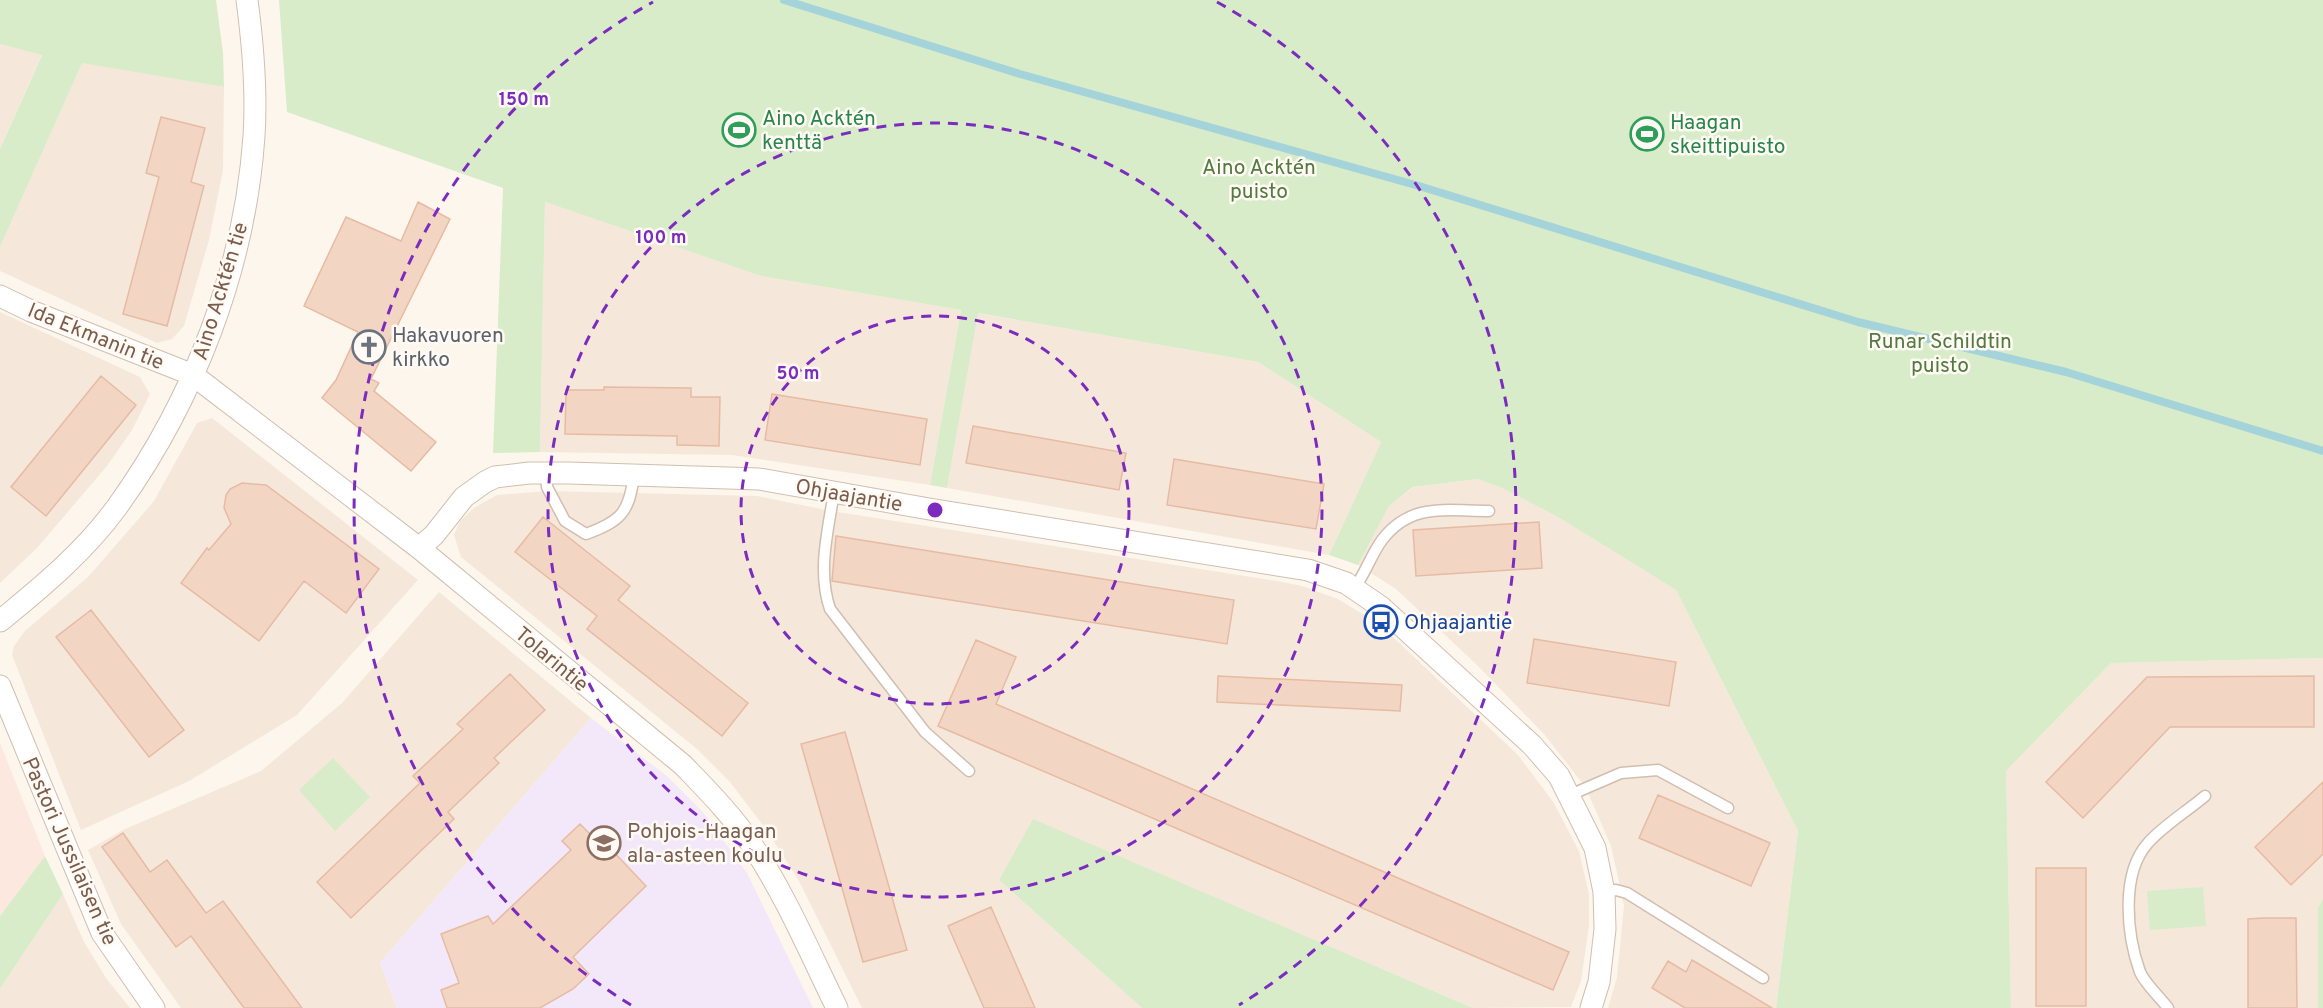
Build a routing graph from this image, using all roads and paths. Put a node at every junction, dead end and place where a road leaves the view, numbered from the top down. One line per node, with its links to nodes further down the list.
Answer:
1 (248, 0): 3 (street, Aino Acktén tie)
2 (0, 296): 3 (street, Ida Ekmanin tie)
3 (193, 375): 8 (street, Tolarintie); 10 (street, Aino Acktén tie)
4 (546, 473): 5 (street, Ohjaajantie); 5 (lane); 8 (street, Ohjaajantie)
5 (634, 475): 6 (street, Ohjaajantie)
6 (834, 492): 9 (street, Ohjaajantie); 12 (lane)
7 (1489, 511): 9 (lane)
8 (419, 548): 19 (street, Tolarintie)
9 (1354, 589): 13 (street, Ohjaajantie)
10 (0, 621)
11 (0, 686): 18 (street, Pastori Jussilaisen tie)
12 (969, 771)
13 (1570, 795): 15 (lane); 16 (street, Ohjaajantie)
14 (2205, 796): 21 (lane)
15 (1728, 808)
16 (1604, 892): 17 (lane); 20 (street, Ohjaajantie)
17 (1763, 978)
18 (154, 1008)
19 (837, 1008)
20 (1591, 1008)
21 (2168, 1008)

